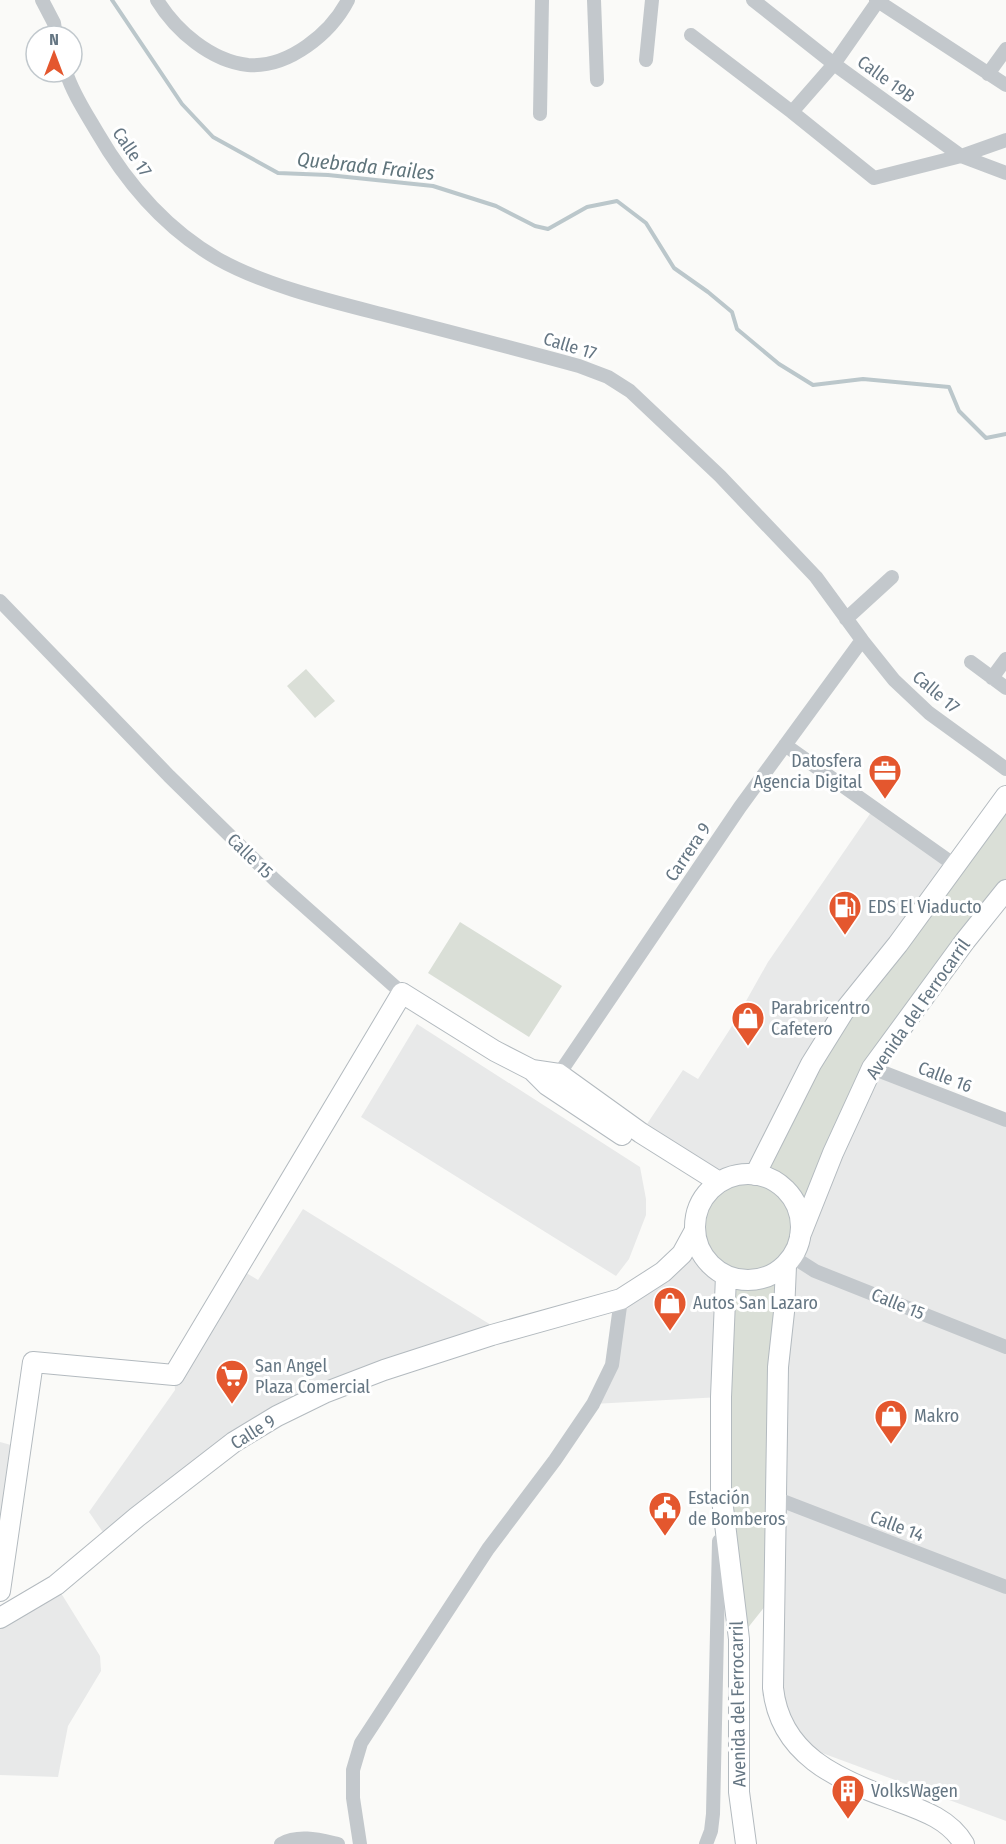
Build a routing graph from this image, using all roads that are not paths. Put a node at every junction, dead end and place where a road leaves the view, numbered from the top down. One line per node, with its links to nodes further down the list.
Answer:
1 (42, 0): 9 (street)
2 (157, 0): 3 (street)
3 (348, 0)
4 (542, 0): 19 (street)
5 (594, 0): 15 (street)
6 (652, 0): 12 (street)
7 (753, 0): 13 (street, Calle 19B)
8 (877, 1): 13 (street); 14 (street)
9 (54, 24)
10 (691, 34): 18 (street)
11 (1006, 49): 14 (street)
12 (646, 60)
13 (834, 64): 18 (street); 21 (street, Calle 19B)
14 (988, 74): 17 (street)
15 (597, 80)
16 (71, 84): 25 (street, Calle 17)
17 (1006, 85)
18 (792, 112): 21 (street)
19 (540, 114)
20 (1006, 140): 21 (street)
21 (962, 156): 22 (street, Calle 19B)
22 (1006, 173)
23 (892, 577): 25 (street)
24 (0, 601): 36 (street, Calle 15)
25 (846, 619): 26 (street, Calle 17)
26 (862, 640): 31 (street, Carrera 9); 32 (street, Calle 17)
27 (1006, 659): 29 (street)
28 (971, 662): 29 (street)
29 (992, 678): 30 (street)
30 (1006, 688)
31 (785, 745): 34 (street); 38 (street, Carrera 9)
32 (1006, 769)
33 (1006, 796): 34 (main road)
34 (956, 866): 40 (main road)
35 (1006, 890): 37 (main road, Avenida del Ferrocarril)
36 (402, 993): 38 (main road, Calle 15); 51 (main road)
37 (872, 1068): 39 (street, Calle 16); 43 (main road, Avenida del Ferrocarril)
38 (553, 1080): 41 (main road, Calle 15)
39 (1006, 1120)
40 (755, 1175): 41 (main road); 43 (main road)
41 (714, 1187): 42 (main road)
42 (694, 1232): 45 (main road); 46 (main road, Calle 9)
43 (800, 1236): 44 (main road)
44 (789, 1261): 45 (main road); 47 (street, Calle 15); 49 (main road, Avenida del Ferrocarril)
45 (726, 1276): 48 (main road, Avenida del Ferrocarril)
46 (621, 1299): 52 (main road, Calle 9); 55 (street)
47 (1006, 1347)
48 (721, 1491): 56 (street); 57 (main road, Avenida del Ferrocarril)
49 (775, 1498): 50 (street, Calle 14); 58 (main road, Avenida del Ferrocarril)
50 (1006, 1587)
51 (0, 1591)
52 (0, 1617)
53 (281, 1844): 54 (street)
54 (338, 1844)
55 (360, 1844)
56 (706, 1844)
57 (746, 1844)
58 (964, 1844)

